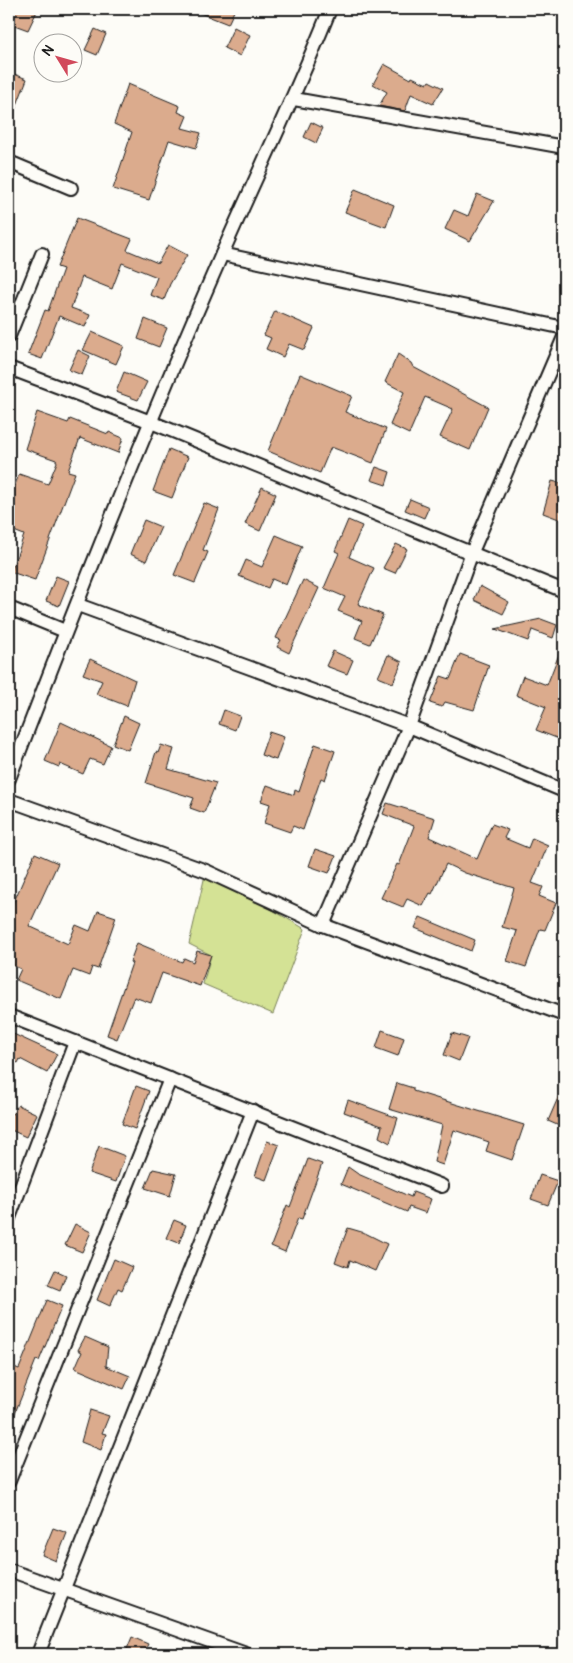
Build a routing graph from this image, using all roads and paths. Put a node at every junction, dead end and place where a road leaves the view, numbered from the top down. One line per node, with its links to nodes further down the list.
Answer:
1 (330, 9): 2 (street)
2 (294, 99): 3 (street); 7 (street)
3 (564, 147)
4 (9, 162): 5 (street)
5 (71, 188)
6 (42, 254): 9 (street)
7 (222, 254): 8 (street); 12 (street)
8 (564, 328)
9 (9, 336)
10 (564, 337): 13 (street)
11 (9, 368): 12 (street)
12 (151, 422): 13 (street); 15 (street)
13 (472, 552): 14 (street); 18 (street)
14 (564, 591)
15 (78, 605): 17 (street); 18 (street)
16 (9, 608): 17 (street)
17 (65, 631): 19 (street)
18 (408, 726): 20 (street); 22 (street)
19 (9, 779)
20 (564, 791)
21 (9, 800): 22 (street)
22 (323, 925): 23 (street)
23 (564, 1015)
24 (9, 1016): 25 (street)
25 (75, 1042): 26 (street); 29 (street)
26 (170, 1079): 27 (street); 30 (street)
27 (253, 1111): 28 (street); 32 (street)
28 (442, 1186)
29 (9, 1218)
30 (9, 1481)
31 (9, 1570): 32 (street)
32 (64, 1590): 33 (street); 34 (street)
33 (38, 1654)
34 (246, 1654)

